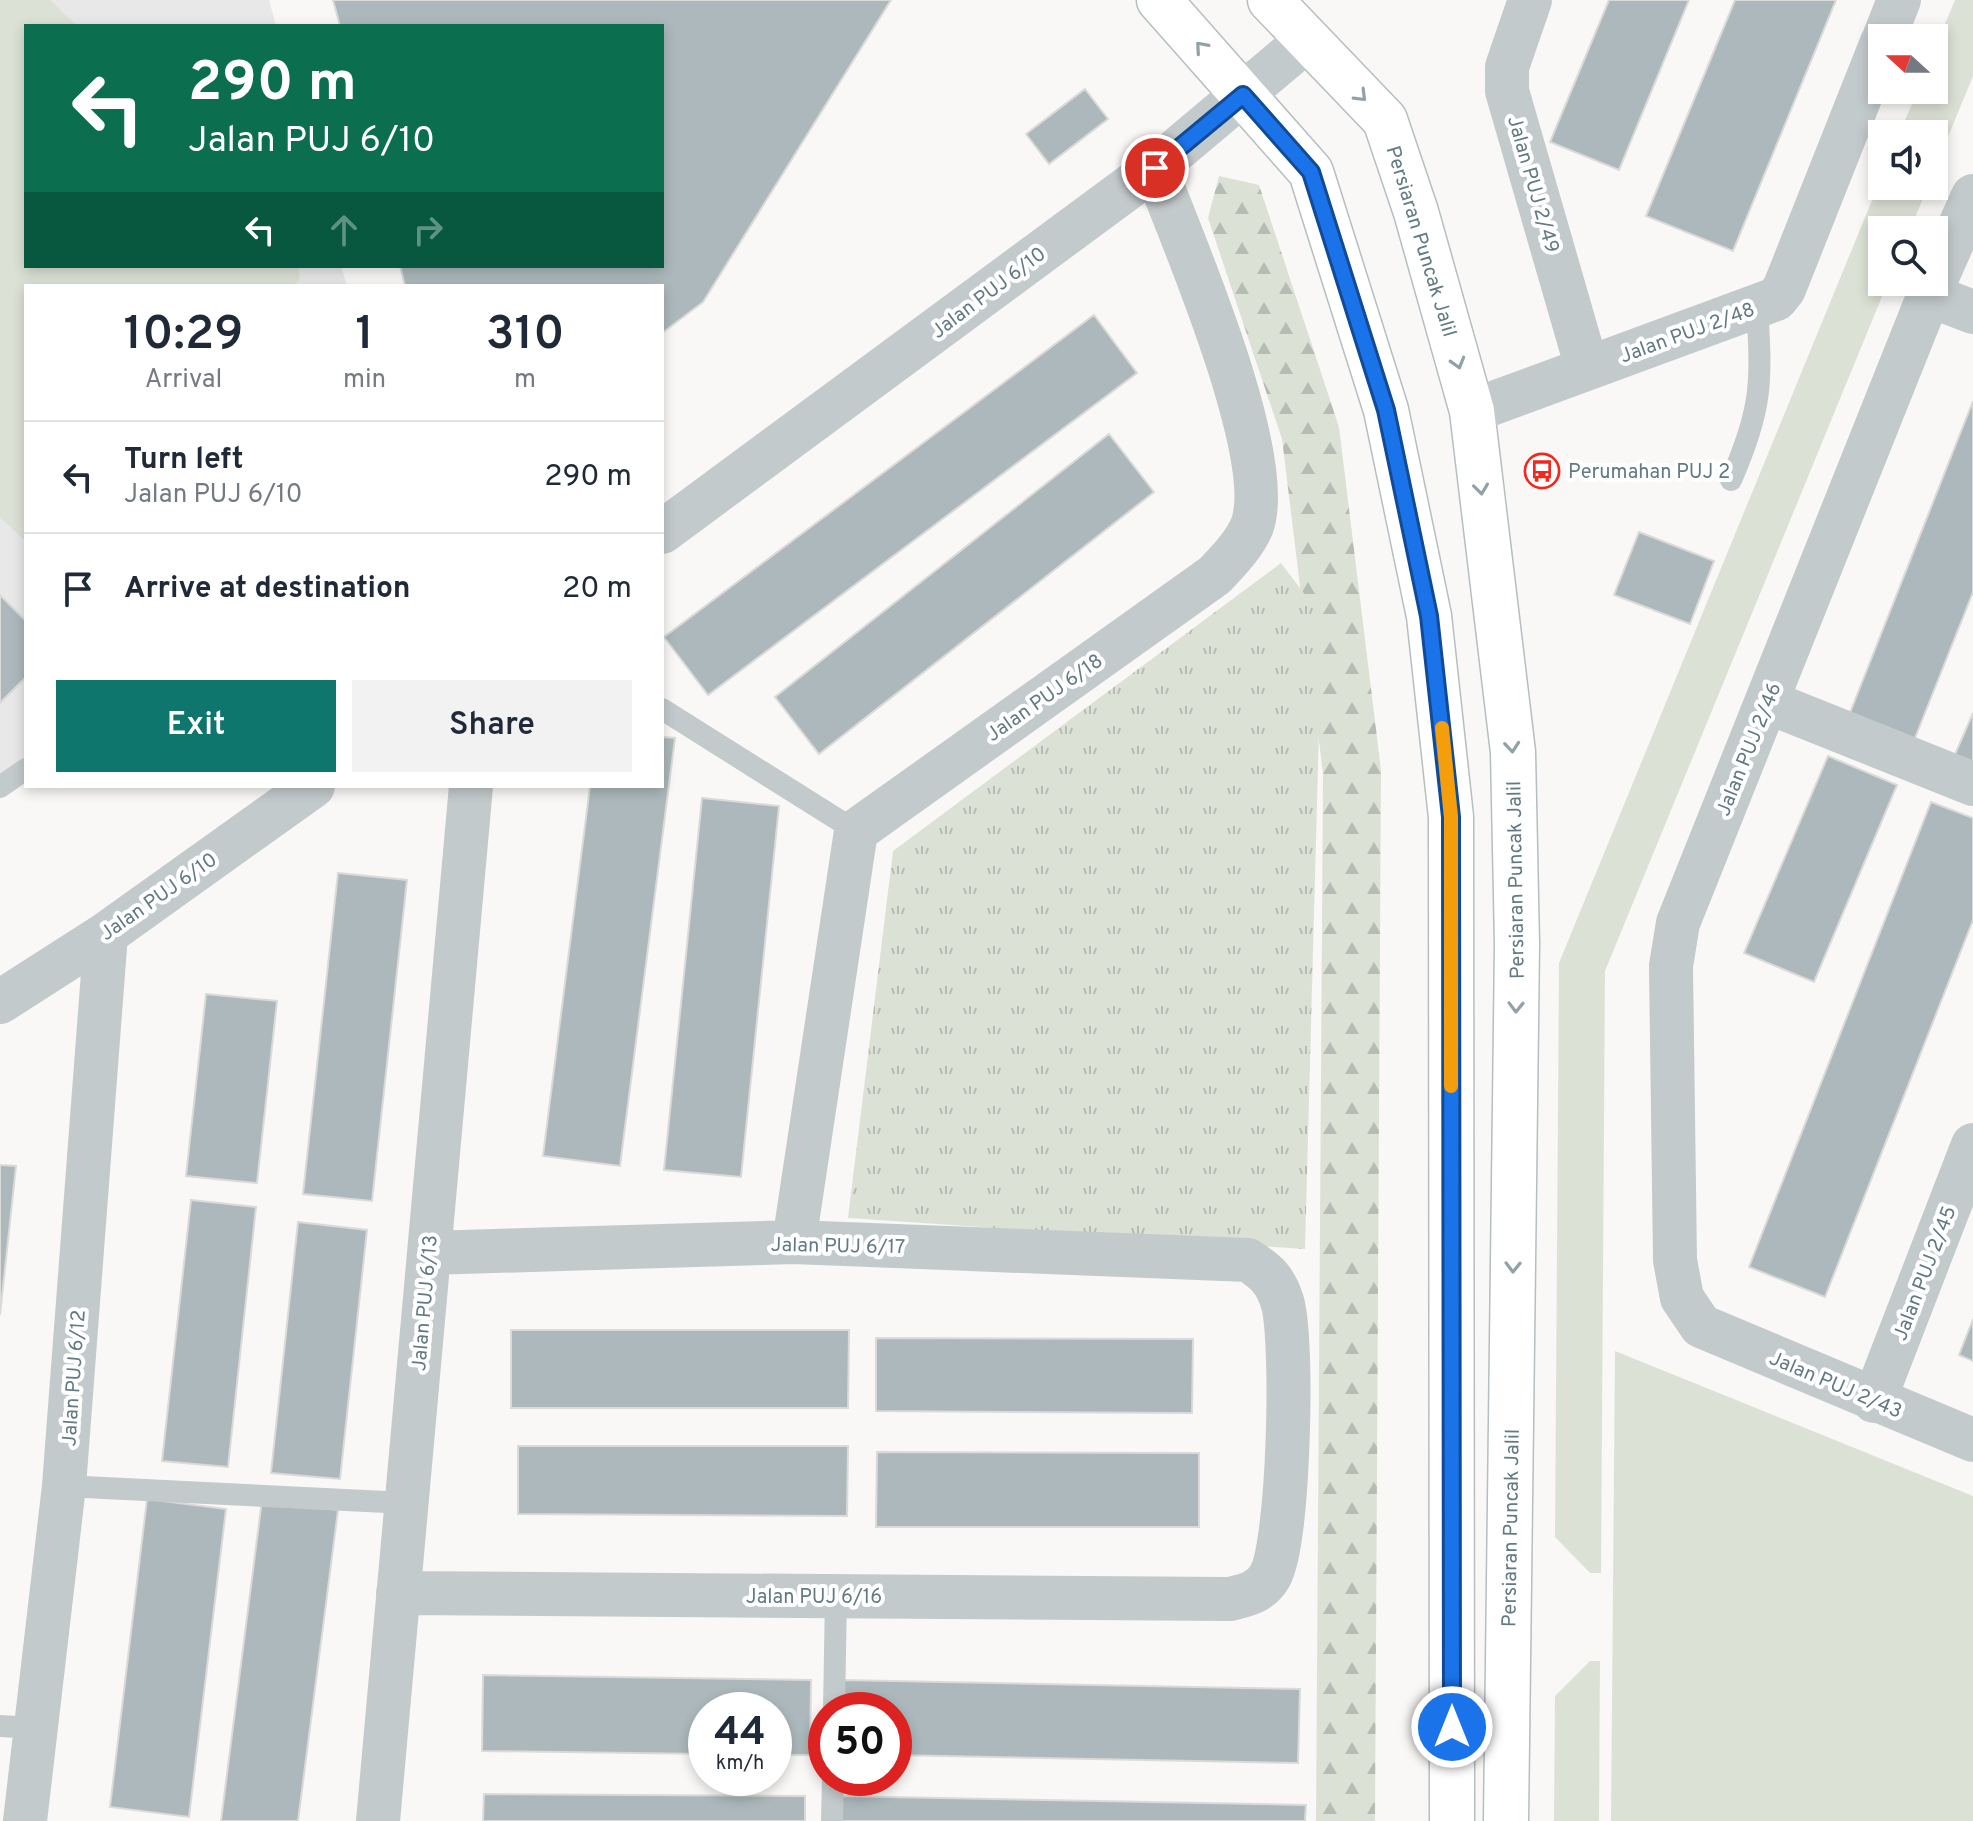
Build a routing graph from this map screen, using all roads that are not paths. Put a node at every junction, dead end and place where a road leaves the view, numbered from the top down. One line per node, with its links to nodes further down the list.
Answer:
1 (1159, 0): 8 (main road, one-way to 1)
2 (1270, 0): 6 (main road, Persiaran Puncak Jalil)
3 (1530, 0): 16 (street, Jalan PUJ 2/49)
4 (1899, 0): 5 (street, Jalan PUJ 2/48)
5 (1889, 24)
6 (1306, 41): 8 (street, Jalan PUJ 6/10); 17 (main road, Persiaran Puncak Jalil, one-way to 17)
7 (1868, 78): 14 (street, Jalan PUJ 2/48)
8 (1243, 95): 9 (street, Jalan PUJ 6/10); 47 (main road)
9 (1155, 168): 19 (street, Jalan PUJ 6/10); 27 (street, Jalan PUJ 6/18)
10 (1973, 196): 11 (street, Jalan PUJ 2/46)
11 (1948, 252)
12 (1929, 296): 20 (street, Jalan PUJ 2/46)
13 (1932, 296): 15 (street)
14 (1757, 307): 16 (street, Jalan PUJ 2/48); 18 (lane)
15 (1973, 312)
16 (1587, 368): 17 (street, Jalan PUJ 2/48)
17 (1472, 411): 48 (main road, Persiaran Puncak Jalil, one-way to 48)
18 (1731, 480)
19 (664, 531)
20 (1768, 702): 23 (street); 33 (street, Jalan PUJ 2/46)
21 (664, 710): 27 (lane)
22 (24, 770): 24 (lane)
23 (1973, 784)
24 (0, 787)
25 (310, 788): 28 (street, Jalan PUJ 6/10)
26 (471, 788): 32 (street, Jalan PUJ 6/13)
27 (856, 831): 31 (street)
28 (106, 934): 29 (street, Jalan PUJ 6/10); 36 (street, Jalan PUJ 6/12)
29 (0, 1002)
30 (1973, 1145): 34 (street, Jalan PUJ 2/45)
31 (794, 1242): 32 (street, Jalan PUJ 6/17); 40 (street, Jalan PUJ 6/17)
32 (429, 1253): 37 (street, Jalan PUJ 6/13)
33 (1701, 1326): 34 (street, Jalan PUJ 2/43)
34 (1874, 1401): 35 (street, Jalan PUJ 2/43)
35 (1973, 1440)
36 (64, 1486): 37 (lane); 42 (street, Jalan PUJ 6/12)
37 (406, 1503): 38 (street, Jalan PUJ 6/13)
38 (398, 1593): 39 (street, Jalan PUJ 6/16); 45 (street, Jalan PUJ 6/13)
39 (836, 1595): 40 (street, Jalan PUJ 6/16); 41 (lane)
40 (1230, 1599)
41 (834, 1692)
42 (18, 1727): 44 (street, Jalan PUJ 6/12)
43 (833, 1796): 46 (lane)
44 (25, 1821)
45 (378, 1821)
46 (832, 1821)
47 (1452, 1821)
48 (1506, 1821)

